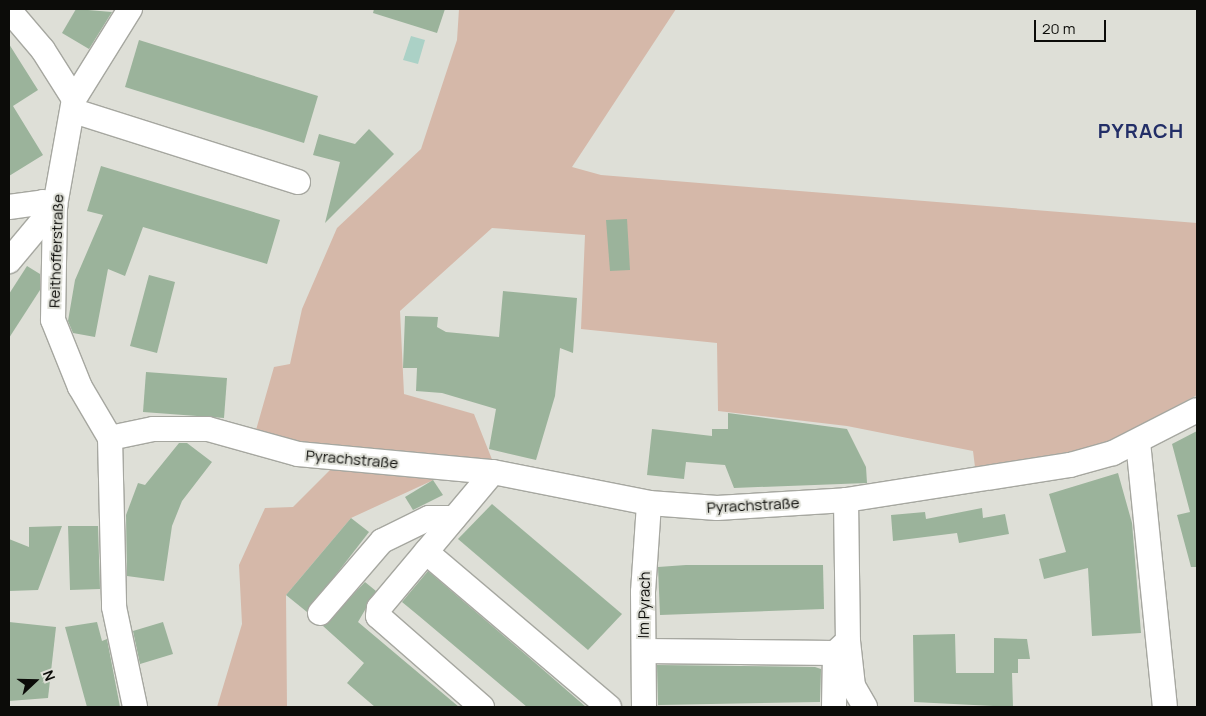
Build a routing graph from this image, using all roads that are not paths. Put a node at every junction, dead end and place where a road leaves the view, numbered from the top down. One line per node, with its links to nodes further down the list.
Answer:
1 (130, 9): 3 (street, Reithofferstraße)
2 (9, 10): 3 (street)
3 (74, 105): 4 (street); 5 (street, Reithofferstraße)
4 (298, 182)
5 (55, 206): 6 (street); 7 (street); 9 (street, Reithofferstraße)
6 (9, 207)
7 (9, 261)
8 (1197, 410): 10 (street, Pyrachstraße)
9 (110, 438): 11 (street, Pyrachstraße); 19 (street, Reithofferstraße)
10 (1138, 442): 12 (street, Pyrachstraße); 25 (street)
11 (493, 472): 13 (street, Pyrachstraße); 14 (street)
12 (846, 500): 13 (street, Pyrachstraße); 17 (street)
13 (650, 503): 18 (street, Im Pyrach)
14 (454, 518): 15 (street); 16 (street)
15 (426, 552): 20 (street); 21 (street)
16 (320, 613)
17 (842, 647): 18 (street); 23 (street); 24 (street)
18 (644, 651): 22 (street, Im Pyrach)
19 (135, 707)
20 (482, 707)
21 (609, 707)
22 (644, 707)
23 (834, 707)
24 (865, 707)
25 (1165, 707)

